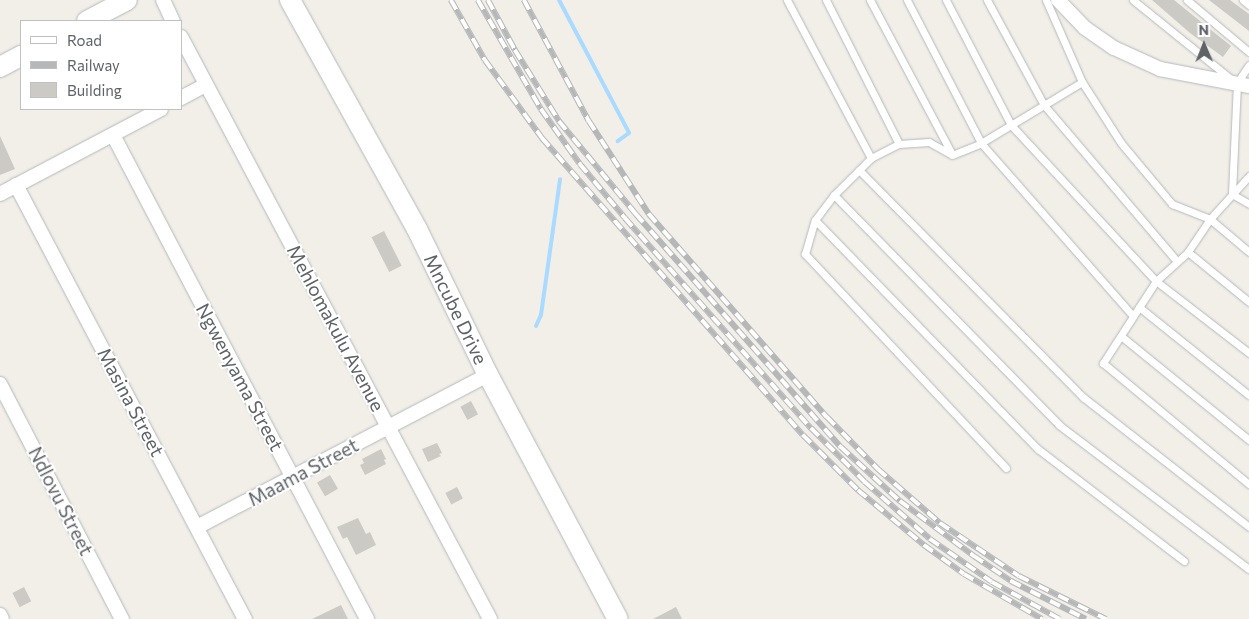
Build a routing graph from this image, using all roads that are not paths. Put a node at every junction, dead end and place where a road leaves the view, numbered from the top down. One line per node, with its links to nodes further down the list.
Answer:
1 (127, 0): 16 (street)
2 (163, 0): 17 (street)
3 (290, 0): 53 (street, Mncube Drive)
4 (787, 0): 34 (lane)
5 (826, 0): 31 (lane)
6 (870, 0): 33 (lane)
7 (907, 0): 32 (lane)
8 (946, 0): 29 (lane)
9 (987, 0): 27 (lane)
10 (1046, 0): 23 (lane)
11 (1058, 0): 25 (street)
12 (1133, 0): 25 (lane)
13 (1187, 0): 19 (lane)
14 (1243, 0): 15 (lane)
15 (1249, 5)
16 (89, 20)
17 (173, 20)
18 (182, 39): 24 (street, Mehlomakulu Avenue)
19 (1249, 52)
20 (20, 57): 22 (street)
21 (1249, 65): 25 (lane)
22 (0, 67)
23 (1082, 82): 27 (lane); 42 (lane)
24 (205, 85): 26 (street); 56 (street, Mehlomakulu Avenue)
25 (1243, 85): 39 (lane)
26 (182, 97)
27 (1044, 105): 29 (lane); 46 (lane)
28 (159, 110): 30 (street)
29 (1011, 125): 32 (lane); 47 (lane)
30 (113, 135): 37 (street); 59 (street, Ngwenyama Street)
31 (899, 144): 33 (lane); 34 (lane)
32 (981, 144): 33 (lane); 50 (lane)
33 (952, 155)
34 (871, 158): 35 (lane)
35 (859, 170): 40 (lane); 61 (lane)
36 (1249, 176): 39 (lane)
37 (16, 185): 38 (street); 62 (street, Masina Street)
38 (0, 194)
39 (1232, 194): 41 (lane); 42 (lane)
40 (834, 195): 43 (lane); 64 (lane)
41 (1249, 204)
42 (1210, 219): 44 (lane); 45 (lane)
43 (815, 220): 58 (lane); 63 (lane)
44 (1188, 252): 46 (lane); 48 (lane)
45 (1249, 252)
46 (1177, 261): 47 (lane)
47 (1156, 281): 49 (lane); 52 (lane)
48 (1249, 302)
49 (1139, 307): 50 (lane); 55 (lane)
50 (1134, 316): 51 (lane)
51 (1121, 336): 57 (lane); 60 (lane)
52 (1249, 353)
53 (488, 375): 56 (street, Maama Street); 71 (street, Mncube Drive)
54 (0, 384): 67 (street, Ndlovu Street)
55 (1249, 394)
56 (389, 427): 59 (street, Maama Street); 70 (street, Mehlomakulu Avenue)
57 (1249, 440)
58 (1006, 468)
59 (293, 478): 62 (street, Maama Street); 69 (street, Ngwenyama Street)
60 (1249, 484)
61 (1249, 526)
62 (197, 527): 68 (street, Masina Street)
63 (1184, 561)
64 (1249, 569)
65 (0, 615): 66 (street)
66 (2, 619)
67 (122, 619)
68 (245, 619)
69 (367, 619)
70 (490, 619)
71 (618, 619)

